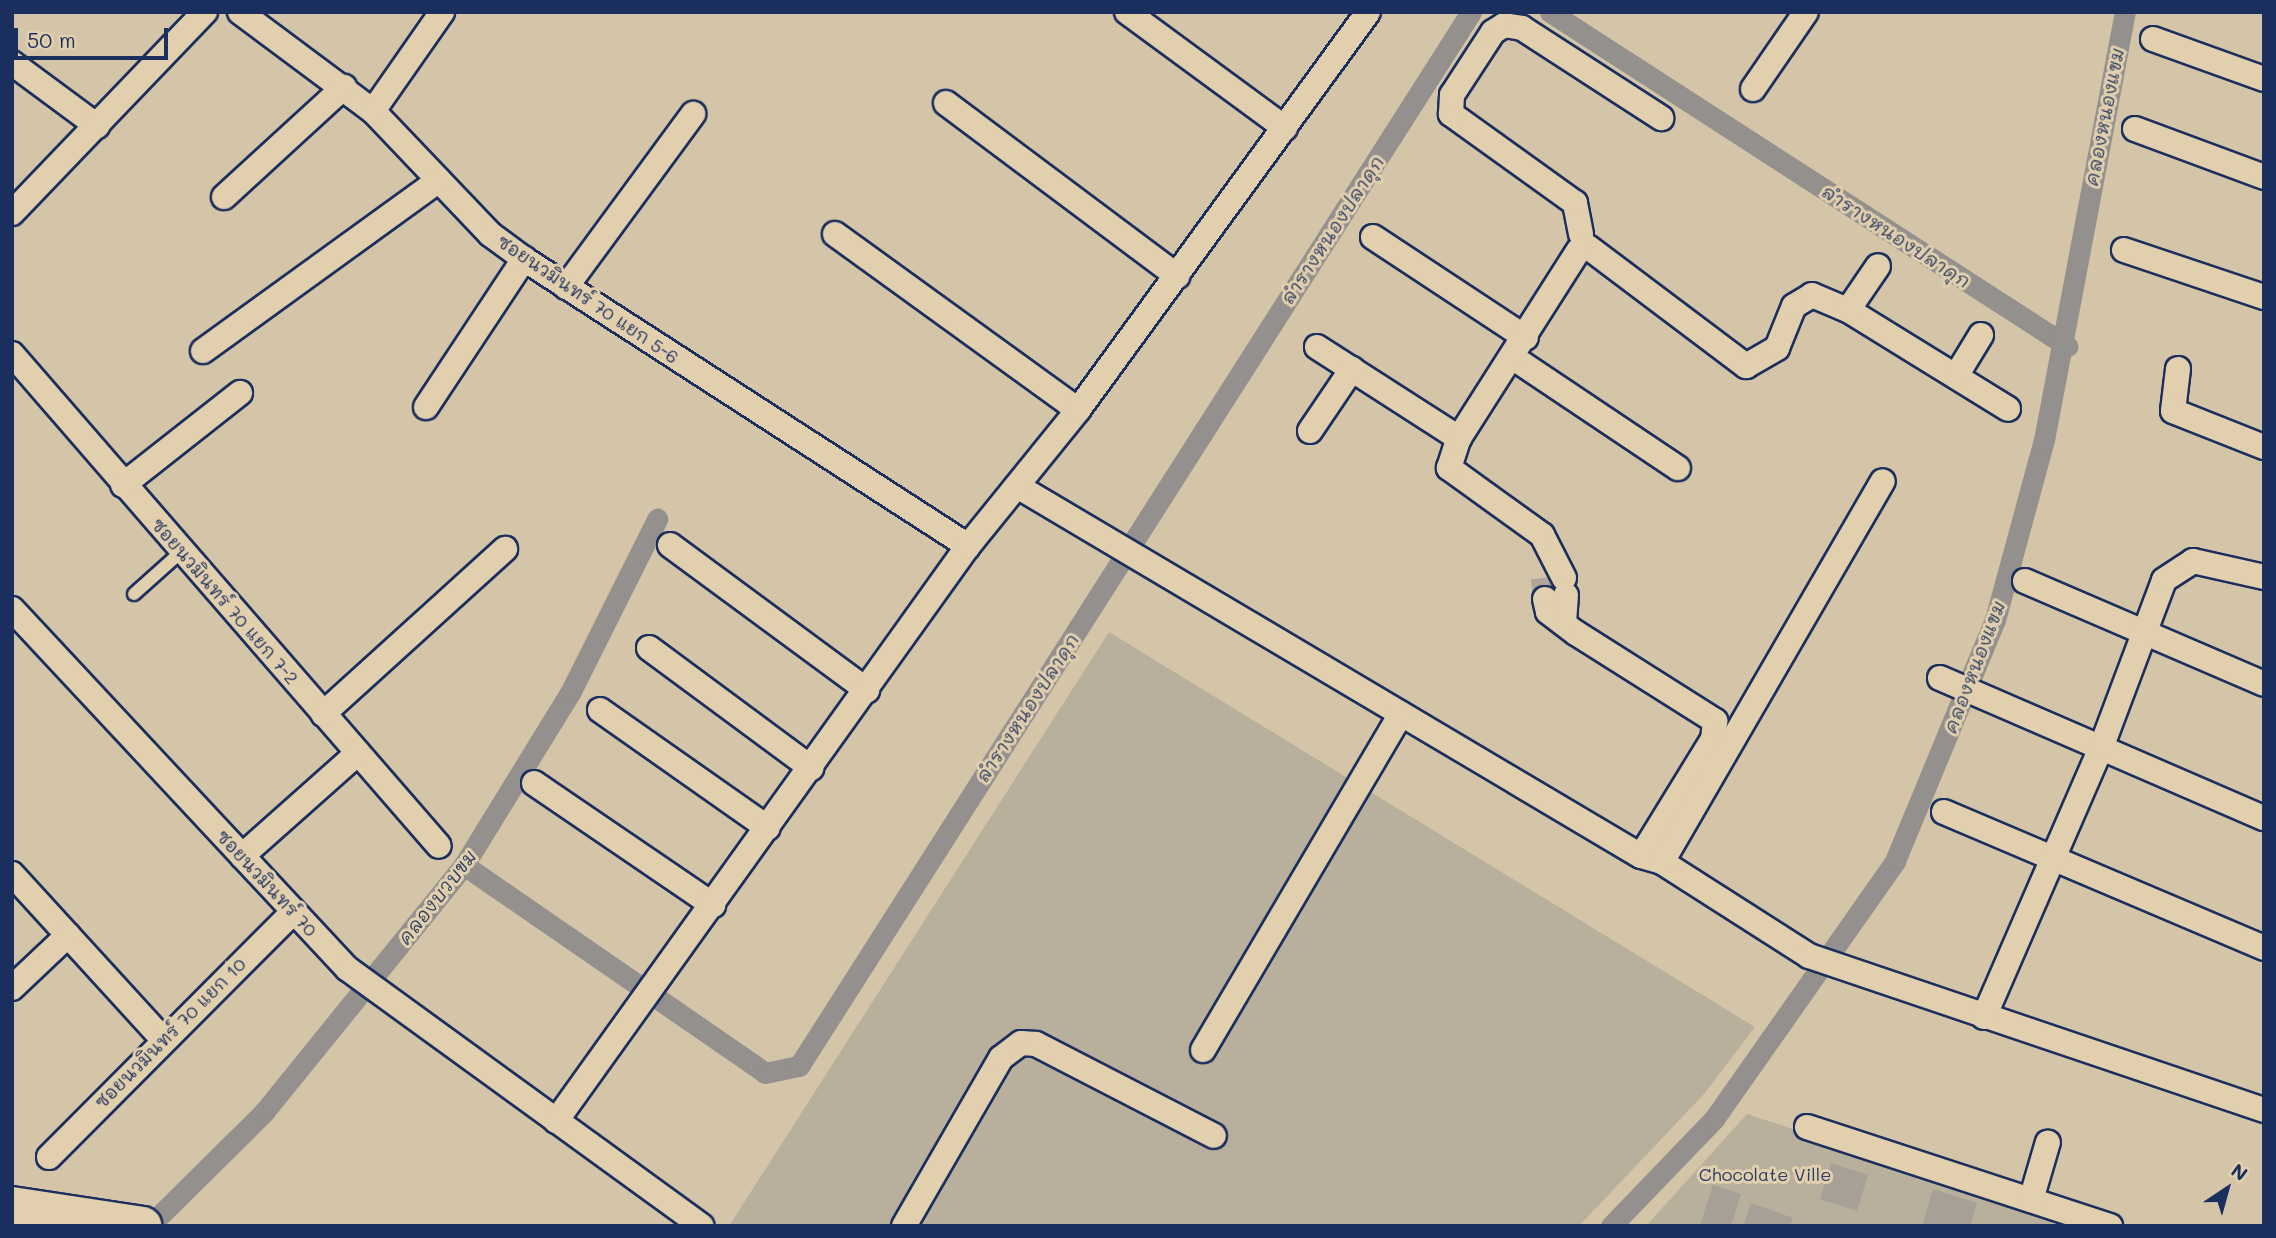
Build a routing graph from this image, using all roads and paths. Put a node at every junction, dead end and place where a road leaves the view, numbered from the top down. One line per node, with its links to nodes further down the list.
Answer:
1 (205, 12): 16 (street)
2 (240, 12): 10 (street, ซอยนวมินทร์ 70 แยก 5-6)
3 (442, 12): 13 (street)
4 (1368, 12): 17 (street)
5 (1806, 12): 11 (street)
6 (1141, 16): 17 (street)
7 (2152, 39): 9 (street)
8 (12, 63): 16 (street)
9 (2264, 79)
10 (344, 87): 13 (street, ซอยนวมินทร์ 70 แยก 5-6); 21 (street)
11 (1753, 89)
12 (946, 103): 29 (street)
13 (373, 111): 20 (street, ซอยนวมินทร์ 70 แยก 5-6)
14 (693, 114): 30 (street)
15 (1661, 118): 25 (street)
16 (97, 126): 22 (street)
17 (1284, 128): 29 (street)
18 (2135, 129): 19 (street)
19 (2264, 177)
20 (439, 180): 27 (street, ซอยนวมินทร์ 70 แยก 5-6); 36 (street)
21 (224, 197)
22 (12, 213)
23 (835, 233): 44 (street)
24 (1373, 237): 35 (street)
25 (1582, 244): 32 (street); 35 (street)
26 (2124, 250): 31 (street)
27 (524, 259): 30 (street, ซอยนวมินทร์ 70 แยก 5-6); 42 (street)
28 (1878, 266): 32 (street)
29 (1177, 276): 44 (street)
30 (566, 287): 53 (street, ซอยนวมินทร์ 70 แยก 5-6)
31 (2264, 297)
32 (1848, 310): 40 (street)
33 (1981, 335): 40 (street)
34 (1317, 347): 38 (street)
35 (1520, 349): 46 (street); 48 (street)
36 (203, 351)
37 (12, 354): 50 (street, ซอยนวมินทร์ 70 แยก 7-2)
38 (1352, 369): 45 (street); 46 (street)
39 (2178, 369): 47 (street)
40 (1956, 376): 43 (street)
41 (240, 393): 50 (street)
42 (426, 407)
43 (2008, 409)
44 (1078, 410): 51 (street)
45 (1310, 431)
46 (1459, 438): 78 (street)
47 (2264, 447)
48 (1678, 468)
49 (1883, 481): 78 (street)
50 (123, 485): 55 (street, ซอยนวมินทร์ 70 แยก 7-2)
51 (1017, 486): 53 (street); 66 (street)
52 (670, 545): 64 (street)
53 (968, 546): 64 (street)
54 (505, 549): 67 (street)
55 (181, 552): 58 (lane); 67 (street, ซอยนวมินทร์ 70 แยก 7-2)
56 (2264, 577): 60 (street)
57 (2025, 581): 60 (street)
58 (134, 594)
59 (12, 609): 76 (street, ซอยนวมินทร์ 70)
60 (2147, 634): 63 (street); 68 (street)
61 (649, 648): 70 (street)
62 (1948, 682): 68 (street)
63 (2264, 684)
64 (867, 690): 70 (street)
65 (600, 710): 74 (street)
66 (1401, 713): 78 (street); 87 (street)
67 (323, 714): 69 (street, ซอยนวมินทร์ 70 แยก 7-2)
68 (2101, 748): 73 (street); 77 (street)
69 (358, 753): 75 (street, ซอยนวมินทร์ 70 แยก 7-2); 76 (street)
70 (811, 768): 74 (street)
71 (534, 783): 80 (street)
72 (1944, 812): 77 (street)
73 (2264, 818)
74 (768, 828): 80 (street)
75 (439, 846)
76 (242, 856): 81 (street, ซอยนวมินทร์ 70)
77 (2052, 856): 83 (street); 85 (street)
78 (1652, 859): 85 (street)
79 (12, 874): 82 (street)
80 (713, 905): 89 (street)
81 (293, 912): 86 (street, ซอยนวมินทร์ 70 แยก 10); 89 (street, ซอยนวมินทร์ 70)
82 (68, 935): 84 (street); 86 (street)
83 (2264, 948)
84 (12, 988)
85 (1984, 1017): 88 (street)
86 (162, 1038): 93 (street, ซอยนวมินทร์ 70 แยก 10)
87 (1203, 1050)
88 (2264, 1110)
89 (556, 1121): 97 (street, ซอยนวมินทร์ 70)
90 (1807, 1127): 94 (street)
91 (1214, 1136): 98 (street)
92 (2048, 1142): 94 (street)
93 (49, 1157)
94 (2031, 1200): 99 (street)
95 (12, 1206): 96 (main road)
96 (142, 1226)
97 (702, 1226)
98 (904, 1226)
99 (2110, 1226)

